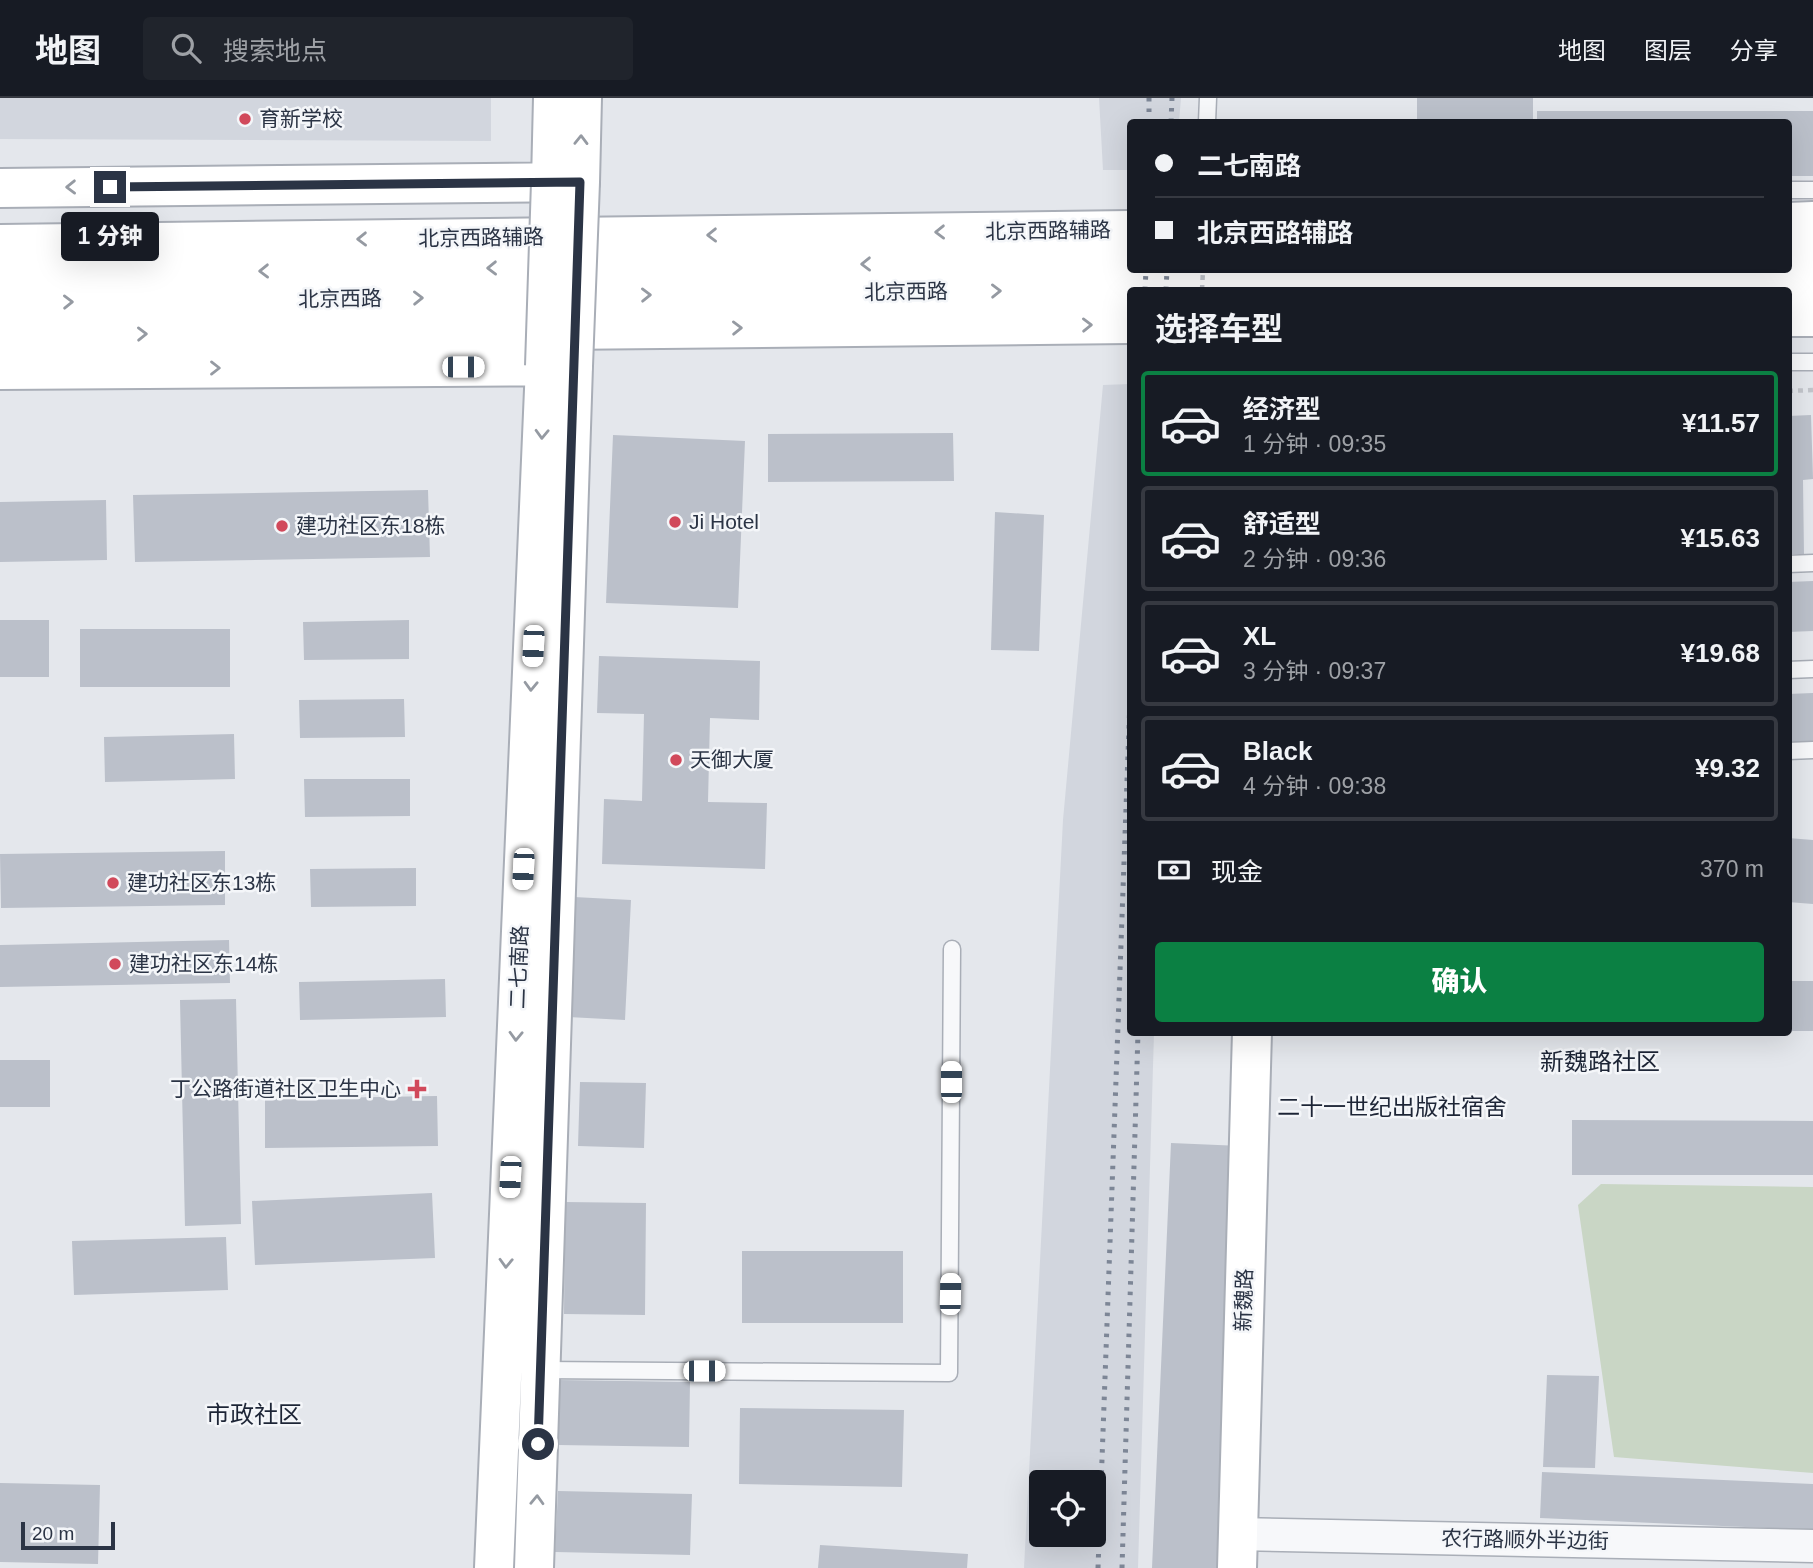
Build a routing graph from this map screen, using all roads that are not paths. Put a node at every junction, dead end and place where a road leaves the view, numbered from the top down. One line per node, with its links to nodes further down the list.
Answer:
1 (553, 98): 5 (main road)
2 (582, 98): 5 (main road, one-way to 2)
3 (1208, 98): 4 (lane)
4 (1207, 119)
5 (566, 182): 6 (main road, one-way to 6); 27 (main road, bridge)
6 (0, 188)
7 (1792, 190): 8 (lane)
8 (1813, 190)
9 (1813, 221): 10 (main road)
10 (1792, 222)
11 (1127, 230): 12 (main road, 北京西路辅路, one-way to 12)
12 (0, 244)
13 (1813, 253): 14 (main road)
14 (1792, 254)
15 (1127, 261): 16 (main road, 北京西路, one-way to 16)
16 (0, 274)
17 (1813, 282): 18 (main road, 北京西路, one-way to 17)
18 (1381, 287)
19 (1127, 290): 20 (main road, 北京西路, one-way to 19)
20 (0, 303)
21 (1792, 317): 22 (main road)
22 (1813, 317)
23 (1127, 324): 24 (main road, one-way to 23)
24 (0, 336)
25 (1792, 362): 26 (lane)
26 (1813, 362)
27 (559, 366): 28 (main road, one-way to 27); 37 (main road, 二七南路); 40 (main road, 二七南路, one-way to 40)
28 (0, 370)
29 (1813, 563): 30 (lane)
30 (1792, 564)
31 (1813, 669): 32 (lane)
32 (1792, 670)
33 (1813, 750): 34 (lane)
34 (1792, 751)
35 (953, 949): 37 (lane)
36 (1252, 1036): 39 (main road, 新魏路)
37 (541, 1370): 41 (main road, 二七南路, one-way to 37)
38 (1813, 1546): 39 (street, 农行路顺外半边街)
39 (1237, 1551)
40 (494, 1568)
41 (534, 1568)

